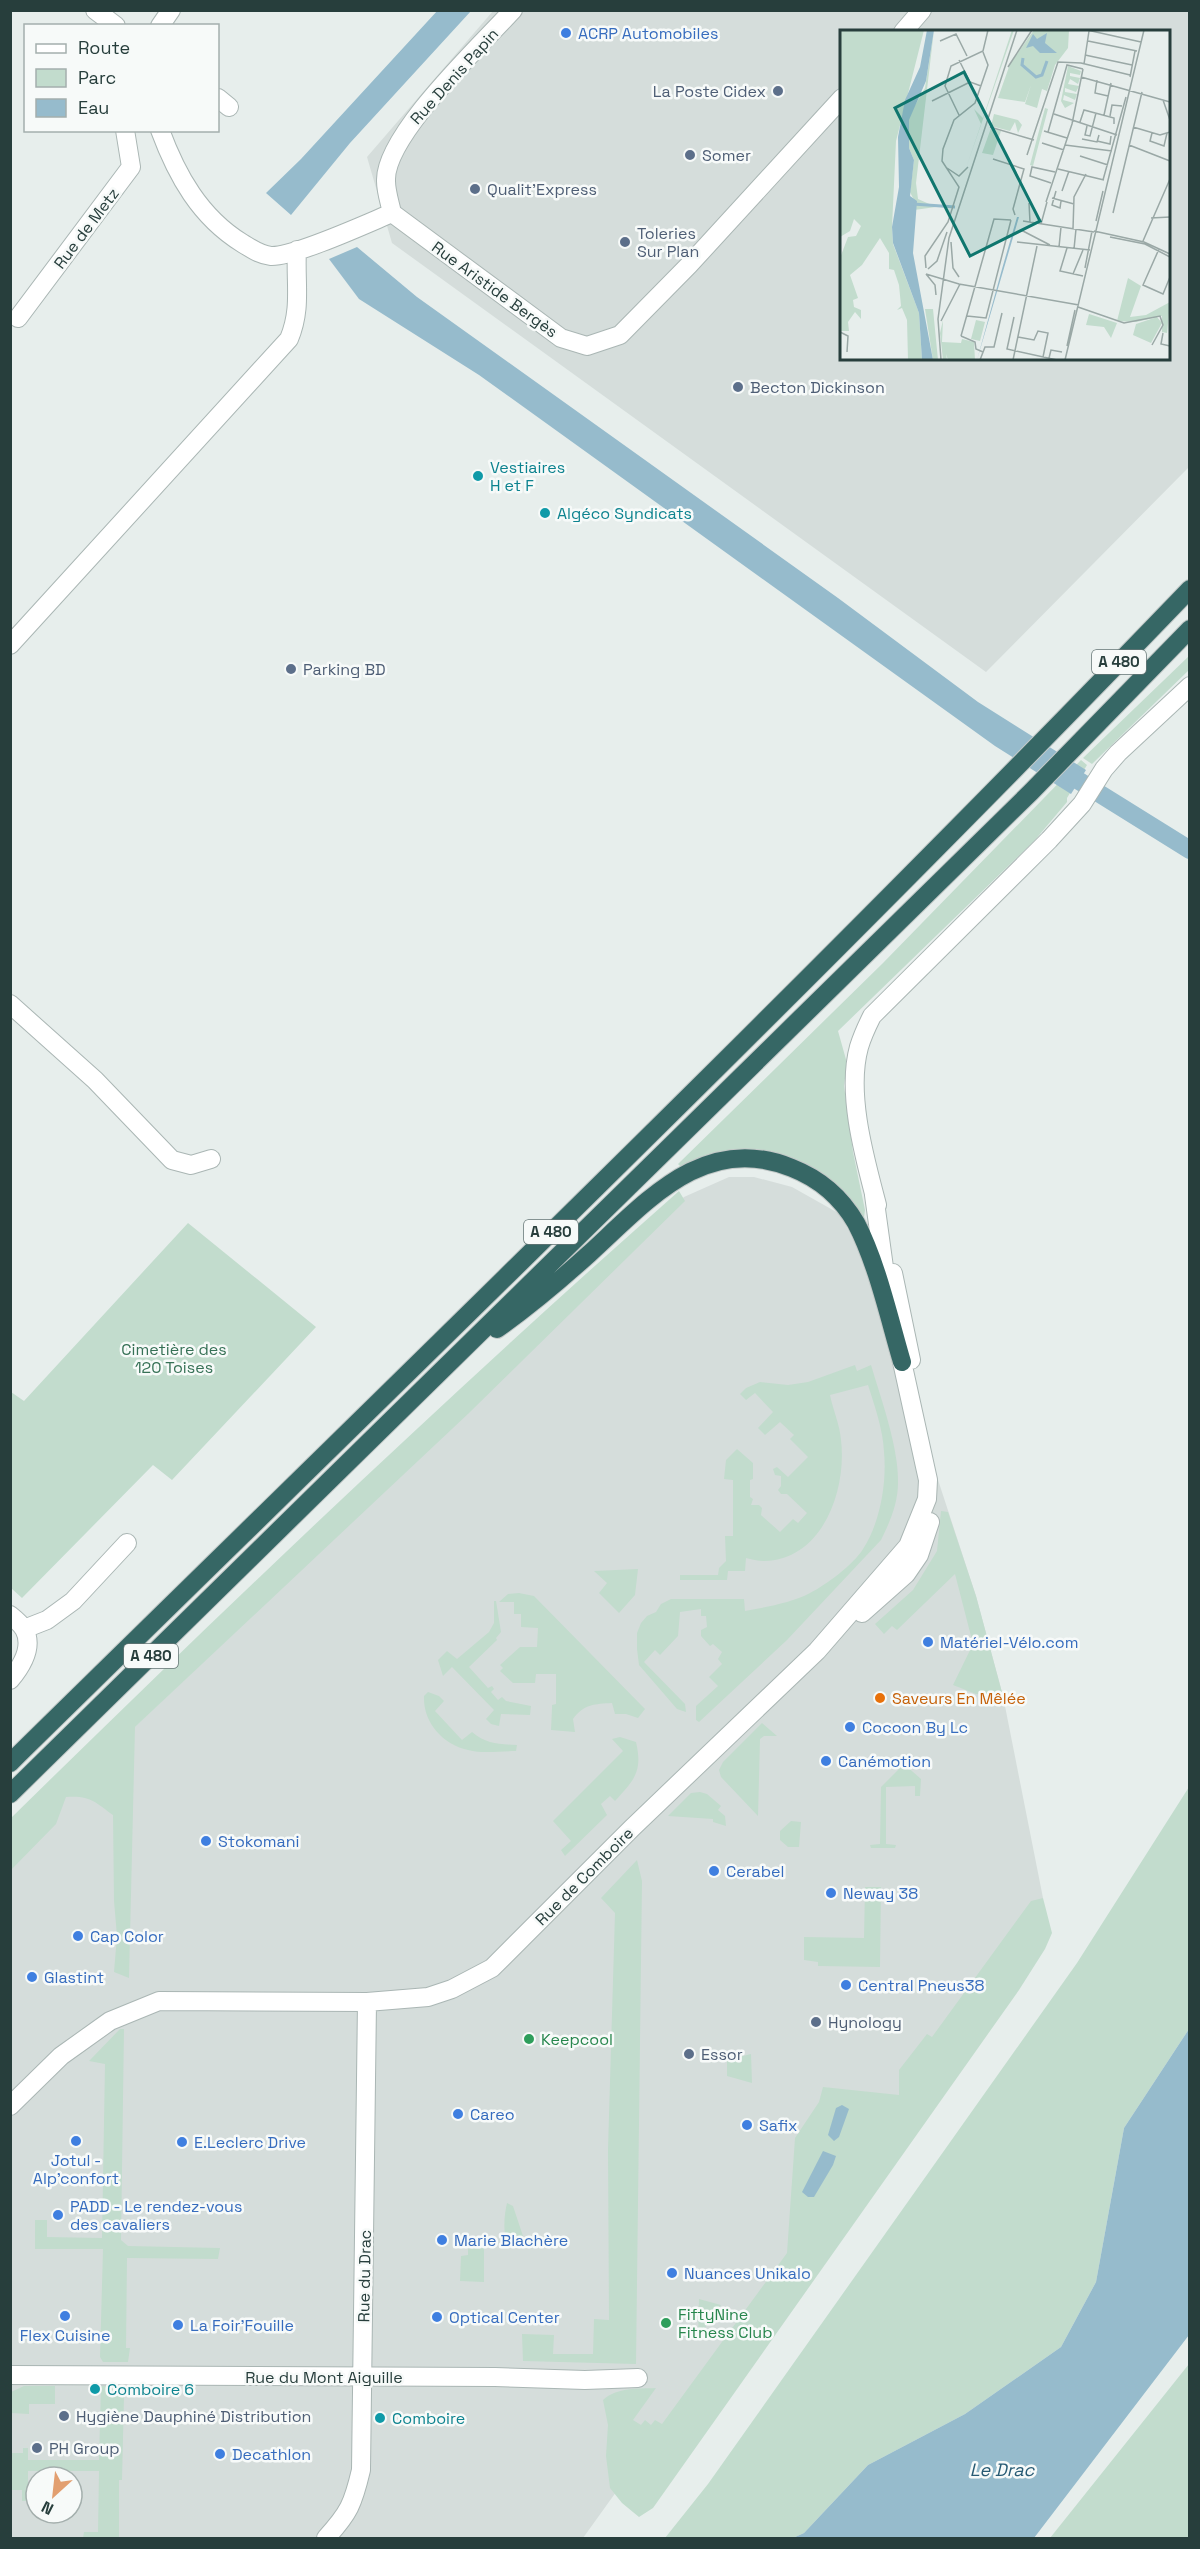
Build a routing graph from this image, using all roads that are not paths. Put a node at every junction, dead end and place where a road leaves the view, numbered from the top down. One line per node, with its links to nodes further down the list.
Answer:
1 (95, 10): 5 (street)
2 (171, 10): 6 (street)
3 (513, 10): 11 (street, Rue Denis Papin)
4 (922, 10): 7 (street)
5 (113, 24)
6 (161, 24)
7 (905, 30)
8 (840, 100): 11 (street, Rue Aristide Bergès)
9 (125, 132): 13 (street, Rue de Metz)
10 (161, 132): 12 (street)
11 (392, 213): 12 (street)
12 (297, 250): 16 (street)
13 (18, 318)
14 (1190, 589): 28 (highway, A 480)
15 (1190, 629): 21 (highway, A 480)
16 (10, 645)
17 (1190, 686): 20 (street)
18 (10, 1004): 19 (street)
19 (211, 1159)
20 (874, 1196): 22 (street, Rue de Comboire); 26 (street)
21 (454, 1359): 22 (highway); 29 (highway, A 480)
22 (902, 1362): 26 (street, Rue de Comboire)
23 (127, 1543): 25 (street)
24 (10, 1615): 25 (street)
25 (24, 1629): 27 (street)
26 (817, 1651): 30 (street, Rue de Comboire)
27 (10, 1680)
28 (10, 1763)
29 (10, 1794)
30 (367, 2002): 31 (street, Rue de Comboire); 33 (street, Rue du Drac)
31 (10, 2106)
32 (10, 2375): 33 (street, Rue du Mont Aiguille)
33 (363, 2378): 34 (street, Rue du Mont Aiguille); 35 (street, Rue du Drac)
34 (638, 2378)
35 (326, 2538)

